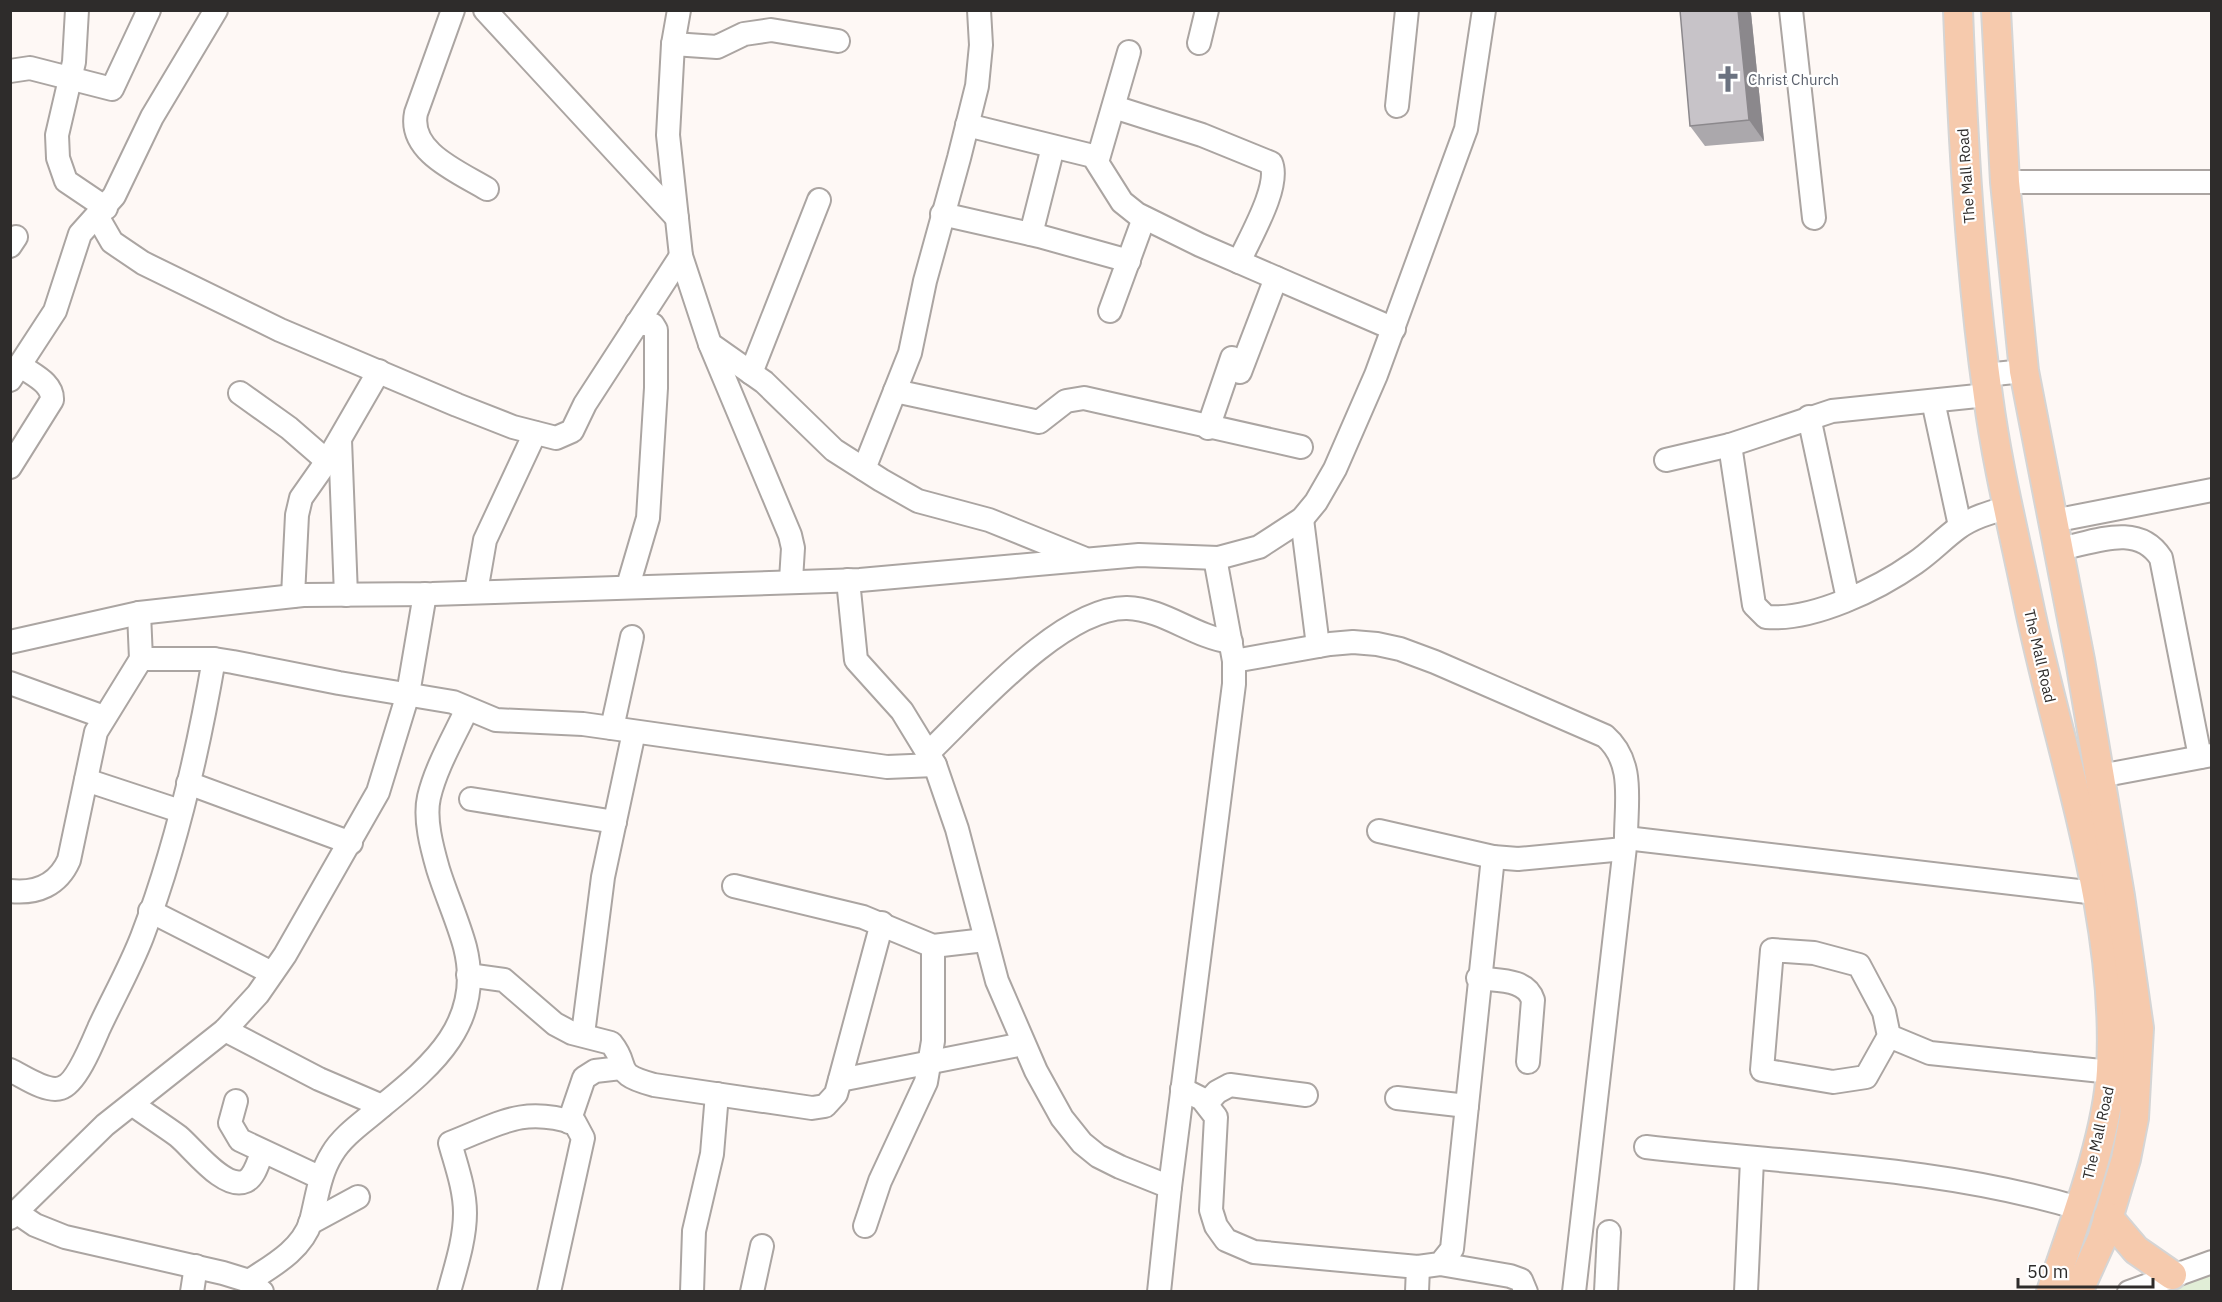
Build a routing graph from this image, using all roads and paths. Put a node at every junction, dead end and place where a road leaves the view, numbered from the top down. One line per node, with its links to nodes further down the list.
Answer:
1 (77, 10): 19 (street)
2 (149, 10): 19 (street)
3 (216, 10): 29 (street)
4 (453, 10): 27 (street)
5 (485, 10): 31 (street)
6 (679, 10): 16 (street)
7 (979, 10): 22 (street)
8 (1206, 10): 15 (street)
9 (1407, 10): 20 (street)
10 (1484, 10): 41 (street)
11 (1791, 10): 33 (street)
12 (1958, 10): 47 (main road, The Mall Road)
13 (1996, 10): 25 (main road, The Mall Road)
14 (838, 41): 16 (street)
15 (1198, 43)
16 (673, 44): 31 (street)
17 (1129, 52): 21 (street)
18 (10, 72): 19 (street)
19 (71, 79): 29 (street)
20 (1397, 106)
21 (1114, 107): 24 (street); 37 (street)
22 (967, 125): 23 (street); 30 (street)
23 (1053, 147): 24 (street); 34 (street)
24 (1098, 159): 32 (street)
25 (2005, 182): 26 (street); 44 (main road, The Mall Road)
26 (2211, 182)
27 (487, 189)
28 (819, 201): 46 (street)
29 (102, 212): 43 (street); 45 (street)
30 (942, 214): 34 (street); 48 (street)
31 (677, 218): 35 (street)
32 (1144, 218): 36 (street); 37 (street)
33 (1814, 218)
34 (1031, 234): 36 (street)
35 (681, 255): 40 (street); 42 (street)
36 (1129, 261): 39 (street)
37 (1239, 262): 38 (street)
38 (1276, 278): 41 (street); 52 (street)
39 (1110, 311)
40 (637, 323): 53 (street); 71 (street)
41 (1394, 329): 63 (street)
42 (710, 344): 46 (street); 69 (street)
43 (379, 371): 53 (street); 54 (street)
44 (2024, 371): 47 (street); 64 (main road, The Mall Road)
45 (16, 373): 59 (street)
46 (752, 373): 60 (street)
47 (1986, 385): 50 (street); 62 (main road, The Mall Road)
48 (895, 391): 52 (street); 60 (street)
49 (240, 393): 57 (street)
50 (1933, 400): 51 (street); 65 (street)
51 (1809, 417): 55 (street); 76 (street)
52 (1208, 428): 56 (street)
53 (536, 433): 72 (street)
54 (340, 440): 57 (street); 74 (street)
55 (1730, 445): 58 (street); 76 (street)
56 (1301, 447)
57 (327, 460): 75 (street)
58 (1666, 460)
59 (10, 467)
60 (864, 469): 68 (street)
61 (2211, 490): 64 (street)
62 (2009, 507): 65 (street); 103 (main road, The Mall Road)
63 (1302, 519): 67 (street); 80 (street)
64 (2053, 521): 66 (main road, The Mall Road)
65 (1960, 526): 76 (street)
66 (2060, 549): 89 (street); 91 (main road, The Mall Road)
67 (1215, 558): 68 (street); 81 (street)
68 (1088, 560): 70 (street)
69 (791, 580): 70 (street); 71 (street)
70 (848, 580): 90 (street)
71 (628, 586): 72 (street)
72 (476, 592): 73 (street)
73 (425, 594): 74 (street); 85 (street)
74 (346, 595): 75 (street)
75 (293, 596): 77 (street)
76 (1848, 599)
77 (139, 613): 79 (street); 82 (street)
78 (632, 637): 88 (street)
79 (10, 642)
80 (1318, 646): 81 (street); 99 (street)
81 (1232, 651): 90 (street); 121 (street)
82 (141, 659): 83 (street); 87 (street)
83 (214, 659): 85 (street); 93 (street)
84 (10, 683): 87 (street)
85 (408, 694): 86 (street); 98 (street)
86 (467, 709): 88 (street); 109 (street)
87 (104, 717): 92 (street)
88 (623, 730): 90 (street); 96 (street)
89 (2206, 756): 91 (street)
90 (931, 759): 106 (street)
91 (2100, 776): 103 (main road, The Mall Road)
92 (86, 780): 95 (street); 102 (street)
93 (188, 783): 95 (street); 98 (street)
94 (471, 799): 96 (street)
95 (180, 811): 104 (street)
96 (615, 822): 112 (street)
97 (1379, 831): 100 (street)
98 (351, 843): 108 (street)
99 (1625, 843): 100 (street); 103 (street); 158 (street)
100 (1493, 857): 110 (street)
101 (734, 886): 105 (street)
102 (10, 891)
103 (2108, 895): 119 (main road, The Mall Road); 139 (main road, The Mall Road)
104 (150, 910): 108 (street); 118 (street)
105 (882, 923): 107 (street); 120 (street)
106 (985, 940): 107 (street); 114 (street)
107 (933, 946): 116 (street)
108 (272, 973): 111 (street)
109 (468, 975): 112 (street); 128 (street)
110 (1478, 978): 115 (street); 129 (street)
111 (225, 1030): 127 (street); 128 (street)
112 (583, 1034): 117 (street)
113 (1888, 1036): 113 (street); 119 (street)
114 (1023, 1044): 116 (street); 135 (street)
115 (1528, 1062)
116 (929, 1063): 120 (street); 141 (street)
117 (621, 1068): 122 (street); 130 (street)
118 (10, 1070)
119 (2111, 1072): 137 (main road, The Mall Road)
120 (840, 1080): 122 (street)
121 (1182, 1089): 126 (street); 135 (street)
122 (717, 1094): 153 (street)
123 (1306, 1095): 126 (street)
124 (1397, 1098): 129 (street)
125 (236, 1101): 132 (street)
126 (1207, 1103): 147 (street)
127 (132, 1104): 132 (street); 138 (street)
128 (382, 1106): 134 (street)
129 (1467, 1106): 145 (street)
130 (569, 1122): 151 (street); 152 (street)
131 (1646, 1147): 133 (street)
132 (262, 1153): 134 (street)
133 (1752, 1160): 137 (street); 160 (street)
134 (321, 1179): 140 (street)
135 (1170, 1187): 155 (street)
136 (358, 1197): 140 (street)
137 (2078, 1208): 161 (main road, The Mall Road)
138 (13, 1215): 146 (street)
139 (2108, 1217): 148 (main road); 162 (main road, The Mall Road)
140 (310, 1223): 149 (street)
141 (866, 1226)
142 (1609, 1232): 159 (street)
143 (762, 1246): 154 (street)
144 (2211, 1262): 148 (street)
145 (1440, 1264): 147 (street); 157 (street)
146 (196, 1266): 149 (street); 150 (street)
147 (1418, 1267): 156 (street)
148 (2172, 1275): 163 (street)
149 (255, 1286)
150 (192, 1292)
151 (449, 1292)
152 (549, 1292)
153 (692, 1292)
154 (752, 1292)
155 (1159, 1292)
156 (1417, 1292)
157 (1526, 1292)
158 (1574, 1292)
159 (1606, 1292)
160 (1746, 1292)
161 (2051, 1292)
162 (2078, 1292)
163 (2129, 1292)

